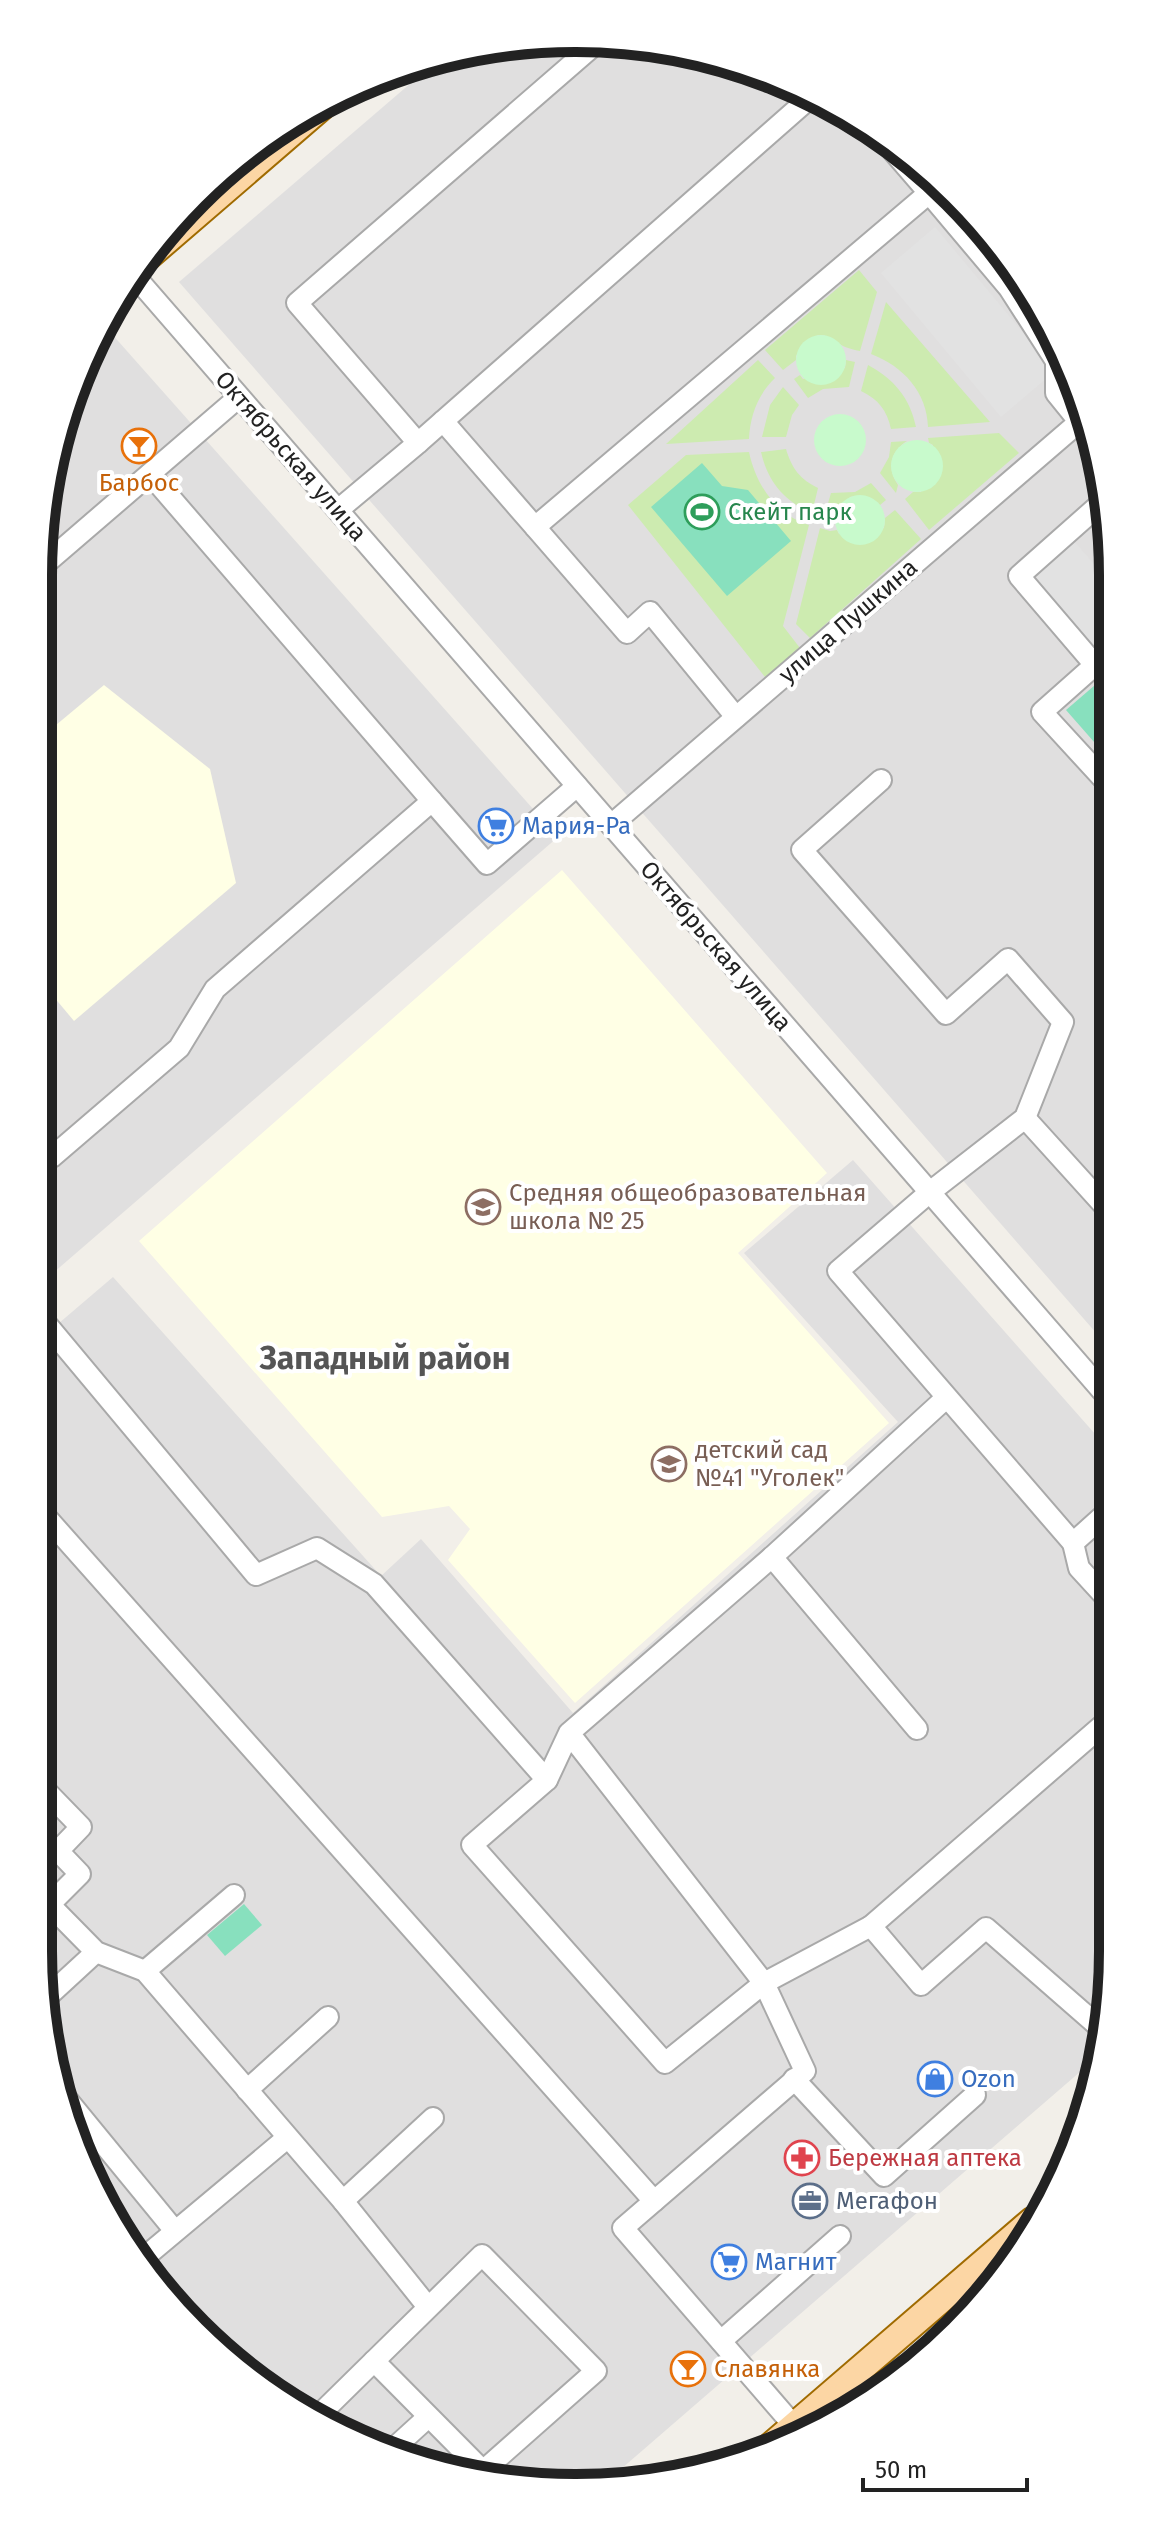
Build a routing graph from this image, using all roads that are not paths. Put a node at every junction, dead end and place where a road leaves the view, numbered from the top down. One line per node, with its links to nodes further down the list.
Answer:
1 (586, 52): 14 (street)
2 (803, 104): 12 (street)
3 (273, 149): 6 (main road)
4 (916, 178): 5 (street)
5 (929, 193): 8 (street); 18 (street)
6 (195, 216)
7 (141, 284): 10 (street, Октябрьская улица)
8 (1044, 343)
9 (1056, 368): 11 (street)
10 (239, 397): 15 (street); 17 (street, Октябрьская улица)
11 (1072, 412)
12 (443, 421): 14 (street); 18 (street)
13 (1078, 430): 20 (street, улица Пушкина)
14 (418, 443): 17 (street)
15 (150, 474): 19 (street); 24 (street)
16 (1095, 509): 21 (street)
17 (338, 510): 23 (street, Октябрьская улица)
18 (535, 527): 20 (street)
19 (53, 558)
20 (736, 717): 25 (street, улица Пушкина)
21 (1099, 774)
22 (881, 780): 26 (street)
23 (577, 786): 24 (street); 25 (street, Октябрьская улица)
24 (432, 801): 27 (street)
25 (611, 825): 28 (street, Октябрьская улица)
26 (1025, 1118): 28 (street); 29 (street)
27 (52, 1157)
28 (930, 1192): 31 (street, Октябрьская улица); 32 (street)
29 (1099, 1200)
30 (52, 1331): 41 (street)
31 (1099, 1387)
32 (946, 1398): 35 (street); 36 (street)
33 (1099, 1520): 35 (street)
34 (52, 1524): 60 (street)
35 (1073, 1543): 37 (street)
36 (772, 1557): 39 (street); 40 (street)
37 (1099, 1590)
38 (1099, 1728): 46 (street)
39 (917, 1729)
40 (569, 1733): 41 (street); 49 (street)
41 (547, 1780): 49 (street)
42 (52, 1797): 43 (street)
43 (52, 1893)
44 (234, 1895): 48 (street)
45 (52, 1907): 47 (street)
46 (871, 1926): 49 (street); 52 (street)
47 (96, 1952): 48 (street); 50 (street)
48 (145, 1971): 54 (street)
49 (764, 1983): 53 (street)
50 (54, 1991)
51 (328, 2017): 54 (street)
52 (1094, 2023)
53 (794, 2079): 55 (street); 60 (street)
54 (247, 2090): 58 (street)
55 (975, 2095)
56 (78, 2113): 61 (street)
57 (433, 2118): 59 (street)
58 (287, 2138): 59 (street); 61 (street)
59 (343, 2201): 65 (street)
60 (654, 2201): 66 (street)
61 (175, 2231): 64 (street)
62 (840, 2236): 66 (street)
63 (1014, 2237): 70 (main road)
64 (149, 2253)
65 (428, 2307): 67 (street); 73 (street)
66 (721, 2341): 70 (street)
67 (374, 2361): 68 (street); 69 (street)
68 (325, 2410)
69 (427, 2418): 71 (street); 72 (street)
70 (794, 2426)
71 (399, 2443)
72 (468, 2463)
73 (487, 2466)

